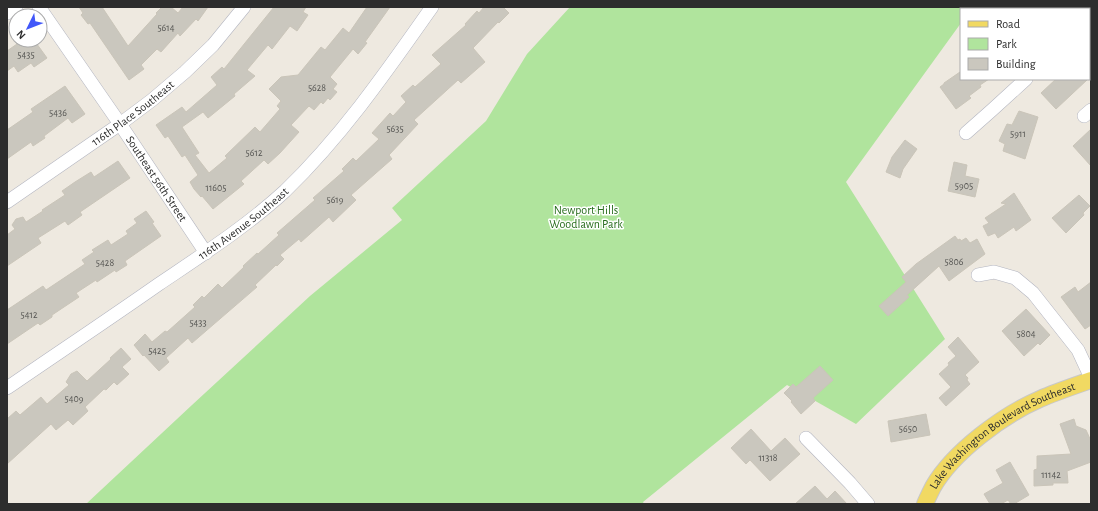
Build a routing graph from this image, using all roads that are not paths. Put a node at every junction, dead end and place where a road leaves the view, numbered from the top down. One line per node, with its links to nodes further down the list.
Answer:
1 (16, 7): 5 (street)
2 (39, 7): 7 (street, Southeast 56th Street)
3 (244, 7): 7 (street, 116th Place Southeast)
4 (432, 7): 10 (street, 116th Avenue Southeast)
5 (7, 13)
6 (1025, 80): 8 (street)
7 (120, 124): 9 (street, 116th Place Southeast); 10 (street, Southeast 56th Street)
8 (966, 133)
9 (7, 202)
10 (206, 253): 13 (street, 116th Avenue Southeast)
11 (978, 275): 12 (street)
12 (1091, 379): 16 (main road, Lake Washington Boulevard Southeast)
13 (7, 388)
14 (806, 438): 15 (street)
15 (868, 504)
16 (925, 504)

